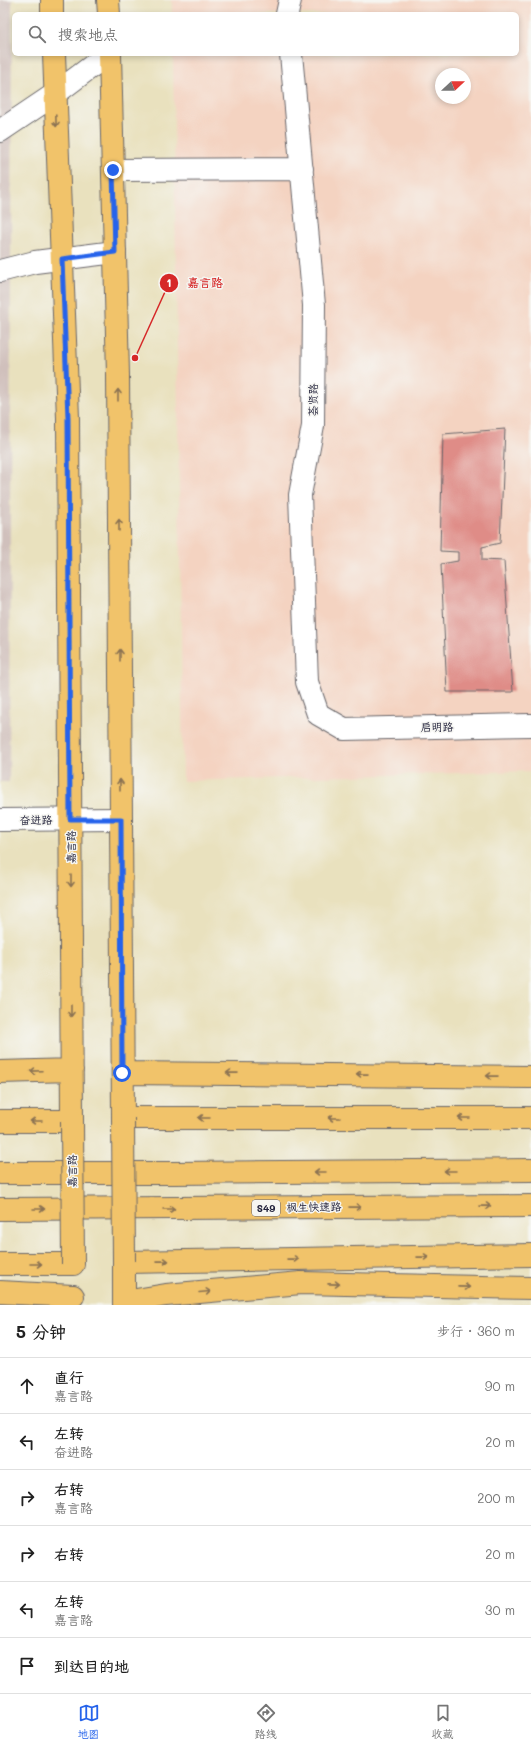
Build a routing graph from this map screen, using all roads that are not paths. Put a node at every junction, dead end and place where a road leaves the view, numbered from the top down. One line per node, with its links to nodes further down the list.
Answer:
1 (52, 0): 4 (main road)
2 (108, 0): 5 (main road)
3 (290, 0): 6 (street)
4 (52, 12)
5 (109, 12)
6 (287, 12)
7 (54, 56): 11 (main road, 嘉言路)
8 (106, 56): 11 (street)
9 (109, 56): 14 (main road)
10 (290, 56): 13 (street, 荟贤路)
11 (55, 94): 12 (street); 16 (main road, 嘉言路, one-way to 16)
12 (0, 131)
13 (302, 169): 14 (street); 19 (street, 荟贤路)
14 (113, 170): 15 (main road)
15 (115, 252): 16 (street); 21 (main road, one-way to 15)
16 (62, 259): 17 (street); 20 (main road, 嘉言路)
17 (0, 271)
18 (531, 726): 19 (street, 启明路)
19 (344, 729)
20 (70, 819): 21 (street, 奋进路); 22 (street, 奋进路); 23 (main road, 嘉言路, one-way to 23)
21 (121, 819): 25 (main road)
22 (0, 820)
23 (72, 1070): 24 (main road, one-way to 24); 30 (main road, 嘉言路)
24 (0, 1072)
25 (122, 1073): 26 (main road, one-way to 25); 27 (main road)
26 (531, 1077)
27 (123, 1118): 28 (main road, one-way to 27); 36 (main road, bridge)
28 (531, 1118)
29 (0, 1121): 30 (main road, one-way to 29)
30 (72, 1121): 38 (main road, 嘉言路, bridge)
31 (531, 1170): 32 (main road, one-way to 32)
32 (0, 1173)
33 (531, 1206): 34 (main road, 枫生快速路 / S49, one-way to 33)
34 (0, 1209)
35 (531, 1255): 36 (main road, one-way to 35)
36 (124, 1262): 42 (main road)
37 (0, 1264): 38 (main road, one-way to 38)
38 (73, 1264): 41 (main road, 嘉言路)
39 (531, 1288): 42 (main road, one-way to 39)
40 (0, 1292): 41 (main road)
41 (73, 1300)
42 (124, 1304)

